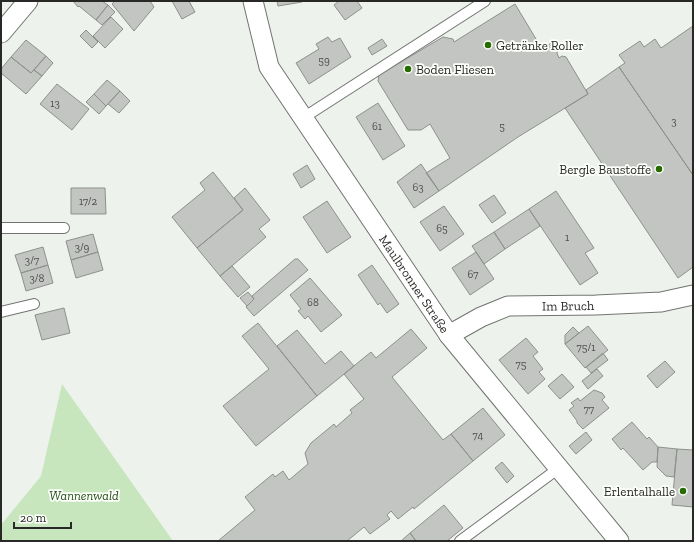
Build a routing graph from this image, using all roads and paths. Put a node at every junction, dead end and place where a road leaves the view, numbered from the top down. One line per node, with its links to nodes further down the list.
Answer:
1 (28, 1): 4 (street)
2 (253, 1): 5 (street, Maulbronner Straße)
3 (485, 1): 5 (lane)
4 (1, 33)
5 (303, 118): 11 (street, Maulbronner Straße)
6 (1, 228): 7 (lane)
7 (64, 228)
8 (693, 295): 11 (street, Im Bruch)
9 (34, 304): 10 (lane)
10 (1, 312)
11 (449, 335): 12 (street, Maulbronner Straße)
12 (559, 468): 13 (lane); 14 (street, Maulbronner Straße)
13 (460, 541)
14 (619, 541)

